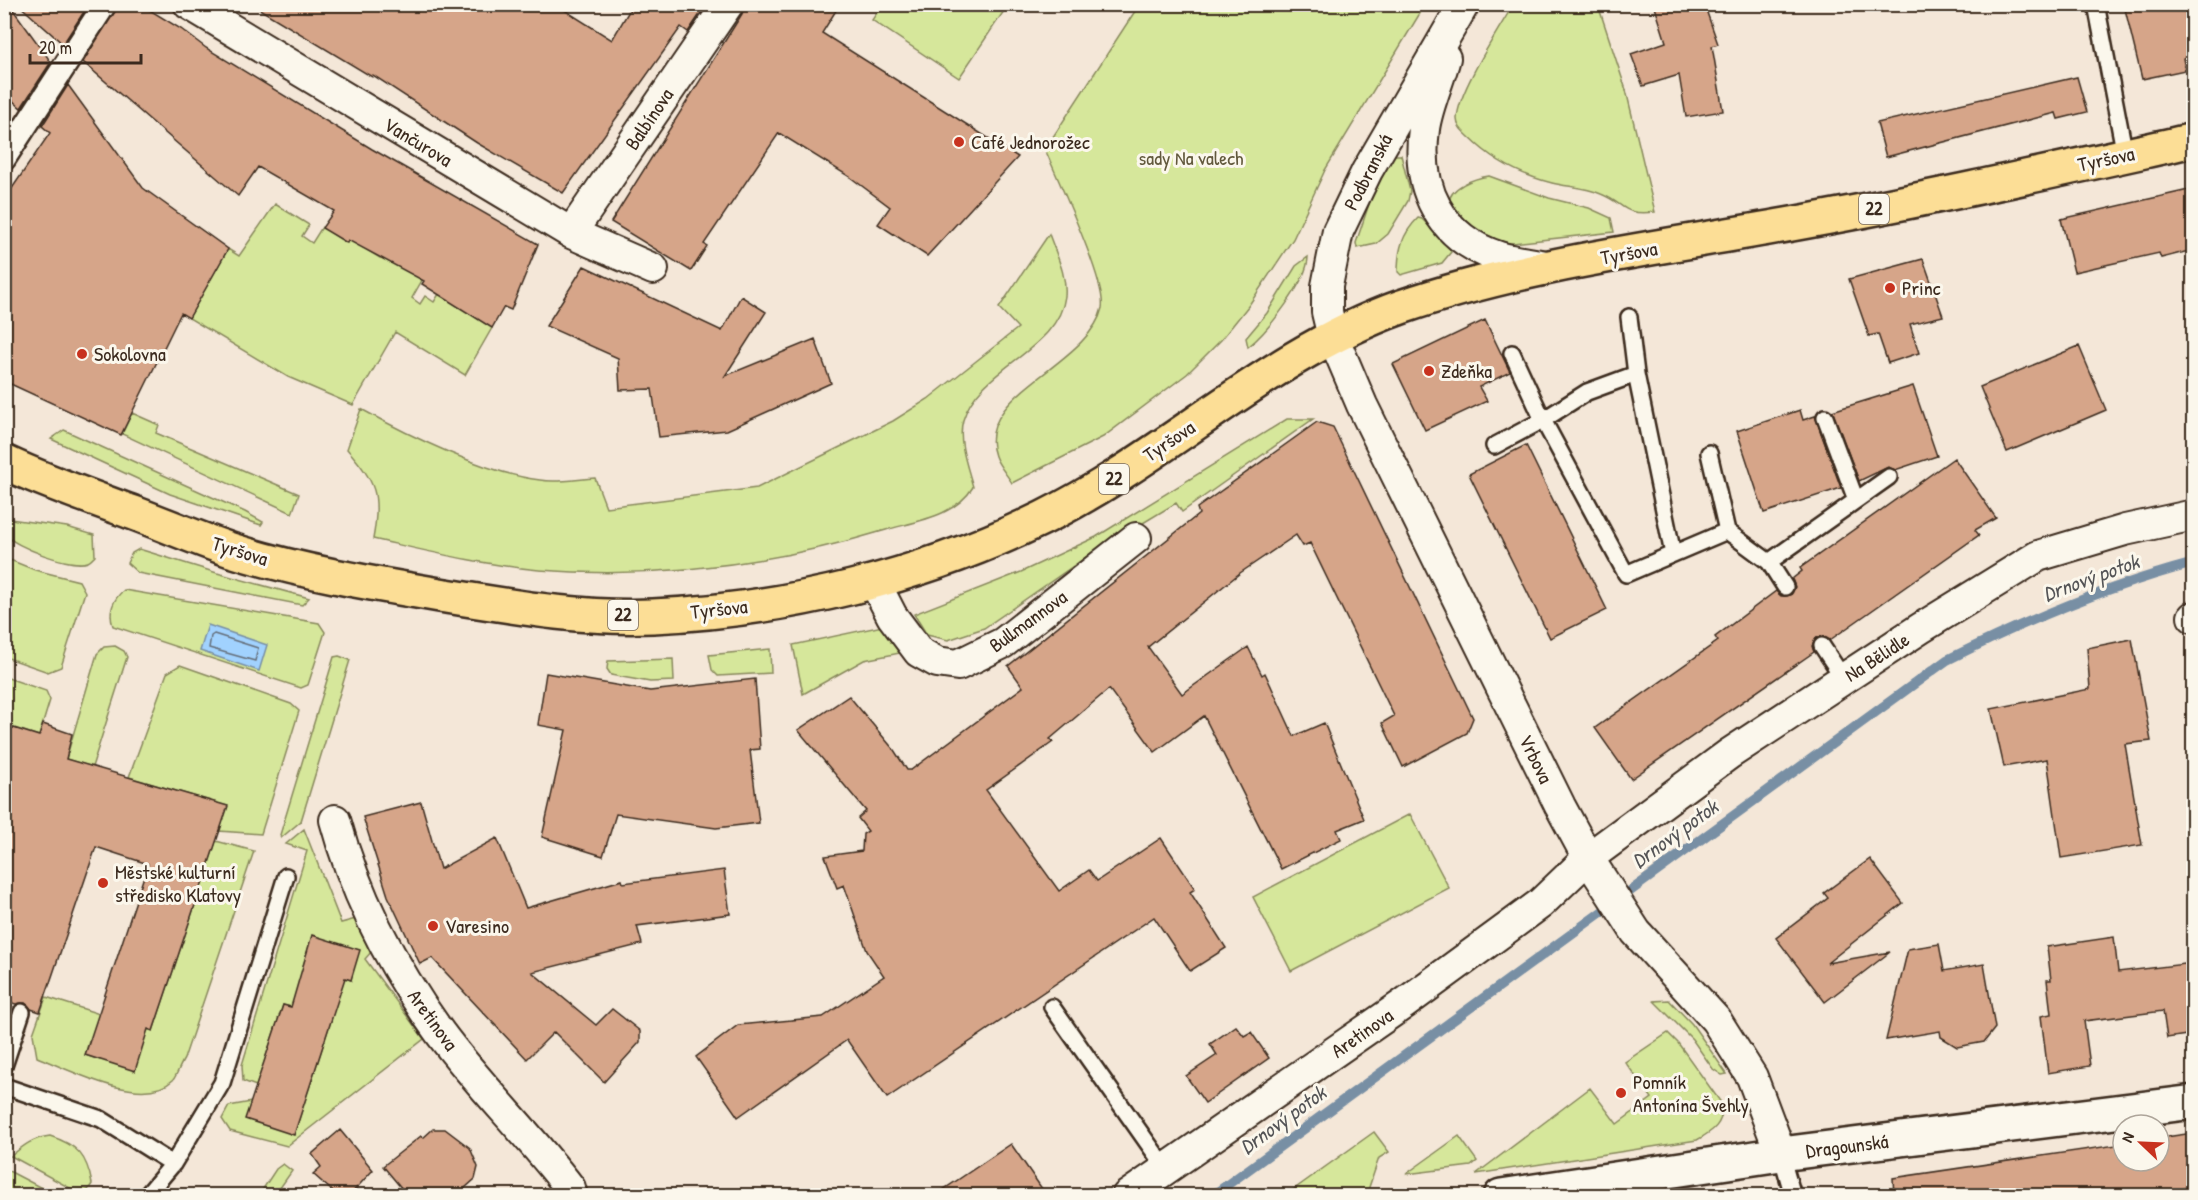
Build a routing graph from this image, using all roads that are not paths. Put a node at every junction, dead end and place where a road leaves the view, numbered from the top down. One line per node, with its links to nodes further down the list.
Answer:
1 (105, 4): 8 (street)
2 (189, 4): 9 (street, Vančurova)
3 (728, 4): 9 (street, Balbínova)
4 (2096, 4): 7 (lane)
5 (1460, 13): 10 (street, Podbranská); 13 (street, Podbranská)
6 (2193, 140): 7 (main road, Tyršova / 22)
7 (2125, 155): 10 (main road, Tyršova / 22)
8 (4, 159)
9 (571, 233): 11 (street, Vančurova)
10 (1552, 267): 13 (main road, Tyršova / 22)
11 (653, 269)
12 (1629, 316): 15 (lane)
13 (1333, 336): 28 (main road, Tyršova / 22); 33 (street, Vrbova)
14 (1512, 353): 17 (lane)
15 (1636, 375): 17 (lane); 26 (lane)
16 (1825, 417): 22 (lane)
17 (1543, 420): 18 (lane); 26 (lane)
18 (1494, 446)
19 (1709, 453): 24 (lane)
20 (4, 462): 28 (main road, Tyršova / 22)
21 (1889, 477): 22 (lane)
22 (1856, 500): 27 (lane)
23 (2193, 515): 31 (street, Na Bělidle)
24 (1727, 531): 26 (lane); 27 (lane)
25 (1136, 538): 28 (street, Bullmannova)
26 (1673, 554)
27 (1769, 562): 29 (lane)
28 (874, 581)
29 (1785, 587)
30 (1822, 646): 31 (lane)
31 (1844, 679): 33 (street, Na Bělidle)
32 (335, 820): 44 (street, Aretinova)
33 (1594, 866): 40 (street, Vrbova); 42 (street, Aretinova)
34 (286, 876): 41 (lane)
35 (1052, 1007): 42 (lane)
36 (22, 1012): 37 (lane)
37 (4, 1066)
38 (4, 1086): 41 (lane)
39 (2193, 1102): 40 (street, Dragounská)
40 (1780, 1154): 46 (street, Dragounská); 47 (lane)
41 (173, 1164): 43 (lane)
42 (1166, 1169): 45 (street, Aretinova)
43 (146, 1196)
44 (572, 1196)
45 (1127, 1196)
46 (1501, 1196)
47 (1793, 1196)

